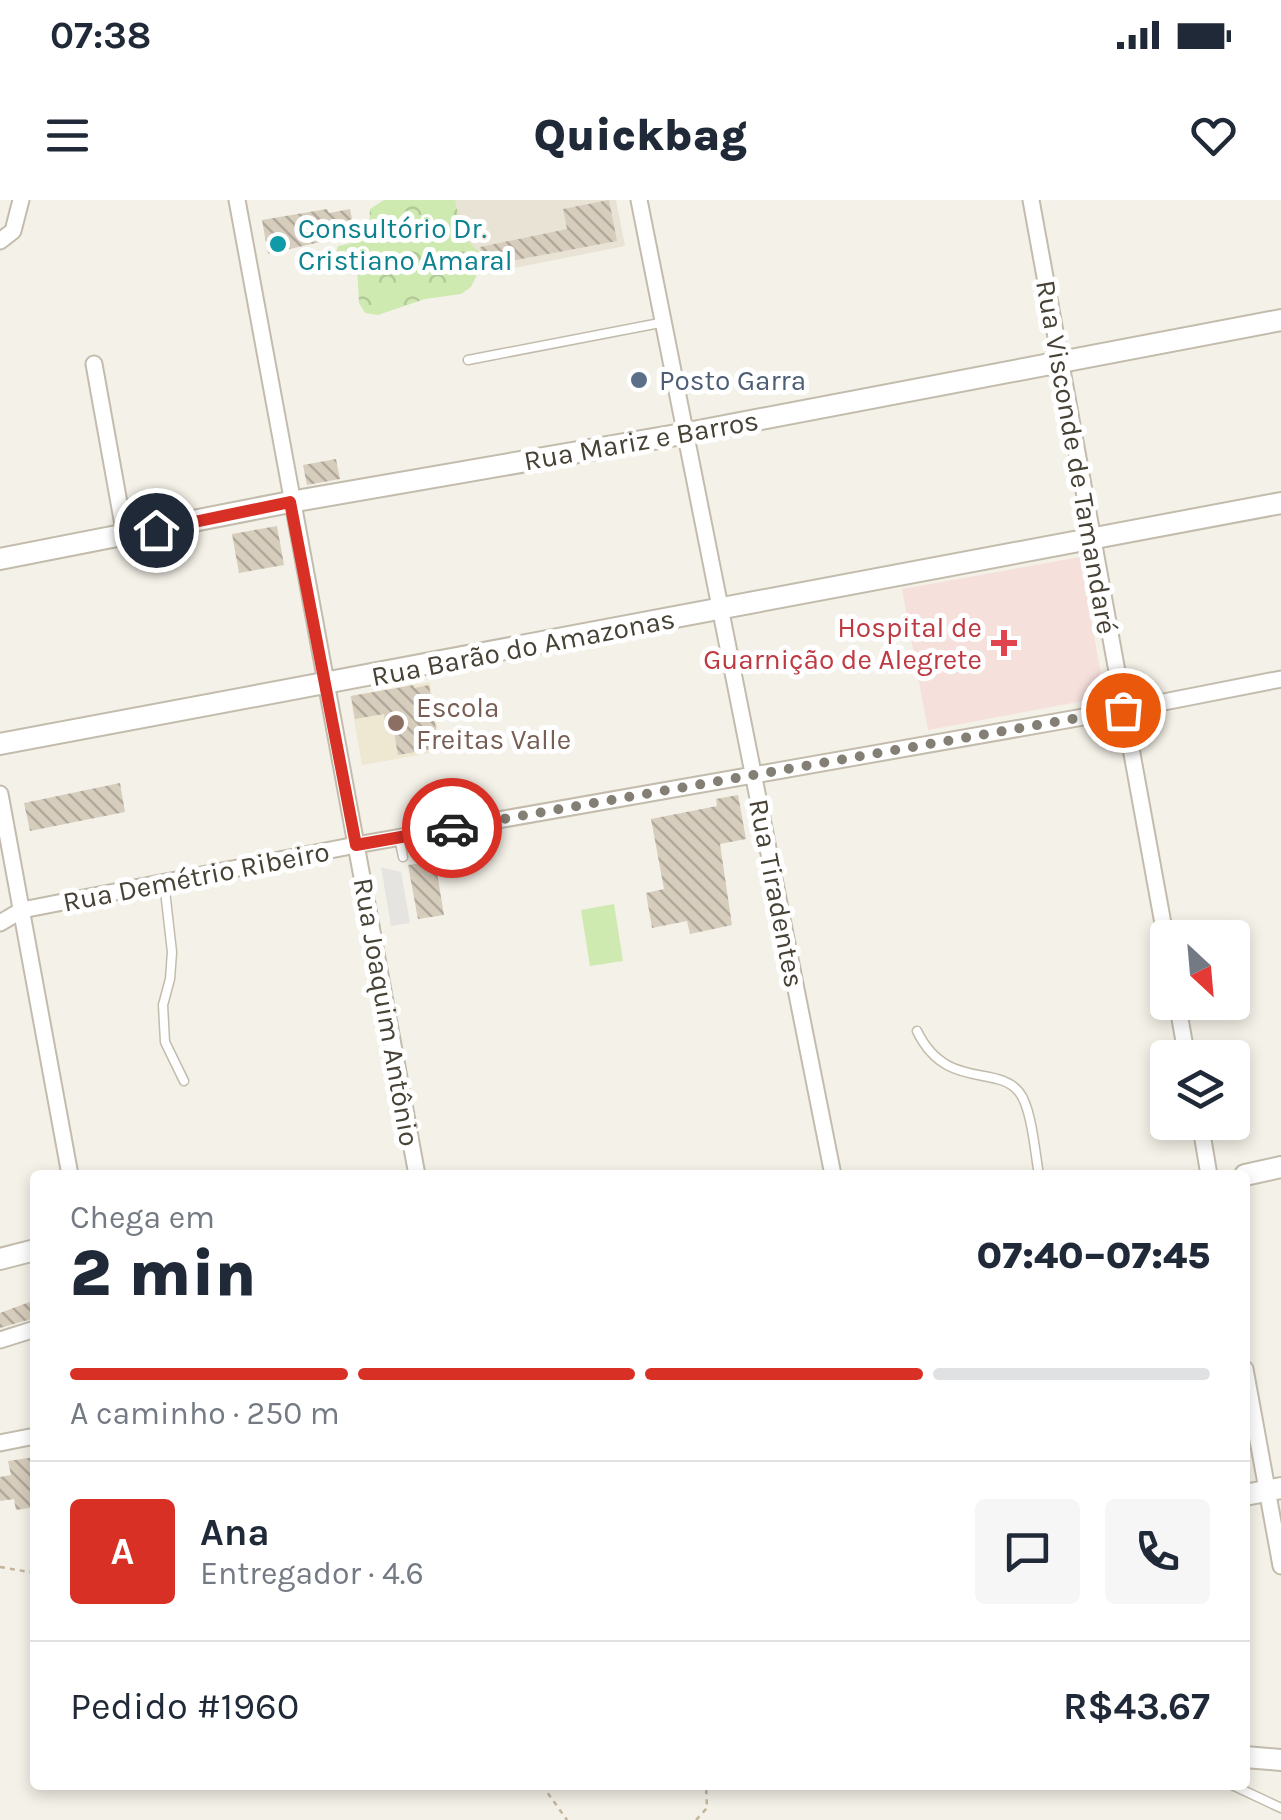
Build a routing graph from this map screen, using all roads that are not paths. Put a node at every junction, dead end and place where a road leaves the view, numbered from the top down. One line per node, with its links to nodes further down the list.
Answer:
1 (21, 200): 5 (street)
2 (237, 200): 12 (street, Rua Joaquim Antônio)
3 (639, 200): 7 (street, Rua Tiradentes)
4 (1031, 200): 9 (street, Rua Visconde de Tamandaré)
5 (0, 241)
6 (1281, 320): 9 (street, Rua Mariz e Barros)
7 (665, 322): 8 (lane); 11 (street, Rua Tiradentes)
8 (468, 360)
9 (1060, 363): 11 (street, Rua Mariz e Barros); 15 (street, Rua Visconde de Tamandaré)
10 (94, 364): 14 (street)
11 (688, 433): 12 (street, Rua Mariz e Barros); 17 (street, Rua Tiradentes)
12 (290, 502): 14 (street, Rua Mariz e Barros); 19 (street, Rua Joaquim Antônio)
13 (1281, 503): 15 (street, Rua Barão do Amazonas)
14 (126, 536): 16 (street, Rua Mariz e Barros)
15 (1092, 538): 17 (street, Rua Barão do Amazonas); 20 (street, Rua Visconde de Tamandaré)
16 (0, 559)
17 (723, 609): 19 (street, Rua Barão do Amazonas); 22 (street, Rua Tiradentes)
18 (1281, 679): 20 (street, Rua Demétrio Ribeiro)
19 (324, 684): 21 (street, Rua Barão do Amazonas); 25 (street, Rua Joaquim Antônio)
20 (1123, 710): 22 (street, Rua Demétrio Ribeiro); 29 (street, Rua Visconde de Tamandaré)
21 (0, 744)
22 (754, 776): 24 (street, Rua Demétrio Ribeiro); 37 (street, Rua Tiradentes)
23 (0, 794): 28 (street)
24 (399, 837): 25 (street, Rua Demétrio Ribeiro); 26 (lane)
25 (356, 845): 27 (street, Rua Demétrio Ribeiro); 36 (street, Rua Joaquim Antônio)
26 (402, 858)
27 (164, 882): 28 (street, Rua Demétrio Ribeiro); 32 (lane)
28 (22, 910): 30 (street, Rua Demétrio Ribeiro); 35 (street)
29 (1162, 920)
30 (0, 923)
31 (917, 1032): 38 (lane)
32 (184, 1081)
33 (1203, 1140): 39 (street)
34 (1281, 1168): 40 (street)
35 (69, 1170)
36 (416, 1170)
37 (832, 1170)
38 (1038, 1170)
39 (1208, 1170)
40 (1250, 1174)
41 (30, 1251): 42 (street)
42 (0, 1260)
43 (30, 1331): 44 (street)
44 (0, 1340)
45 (1250, 1390): 48 (street)
46 (30, 1437): 47 (street)
47 (0, 1442)
48 (1274, 1490): 49 (street)
49 (1281, 1566)
50 (1250, 1757): 51 (street)
51 (1281, 1760)
52 (1243, 1790): 53 (lane)
53 (1281, 1808)

